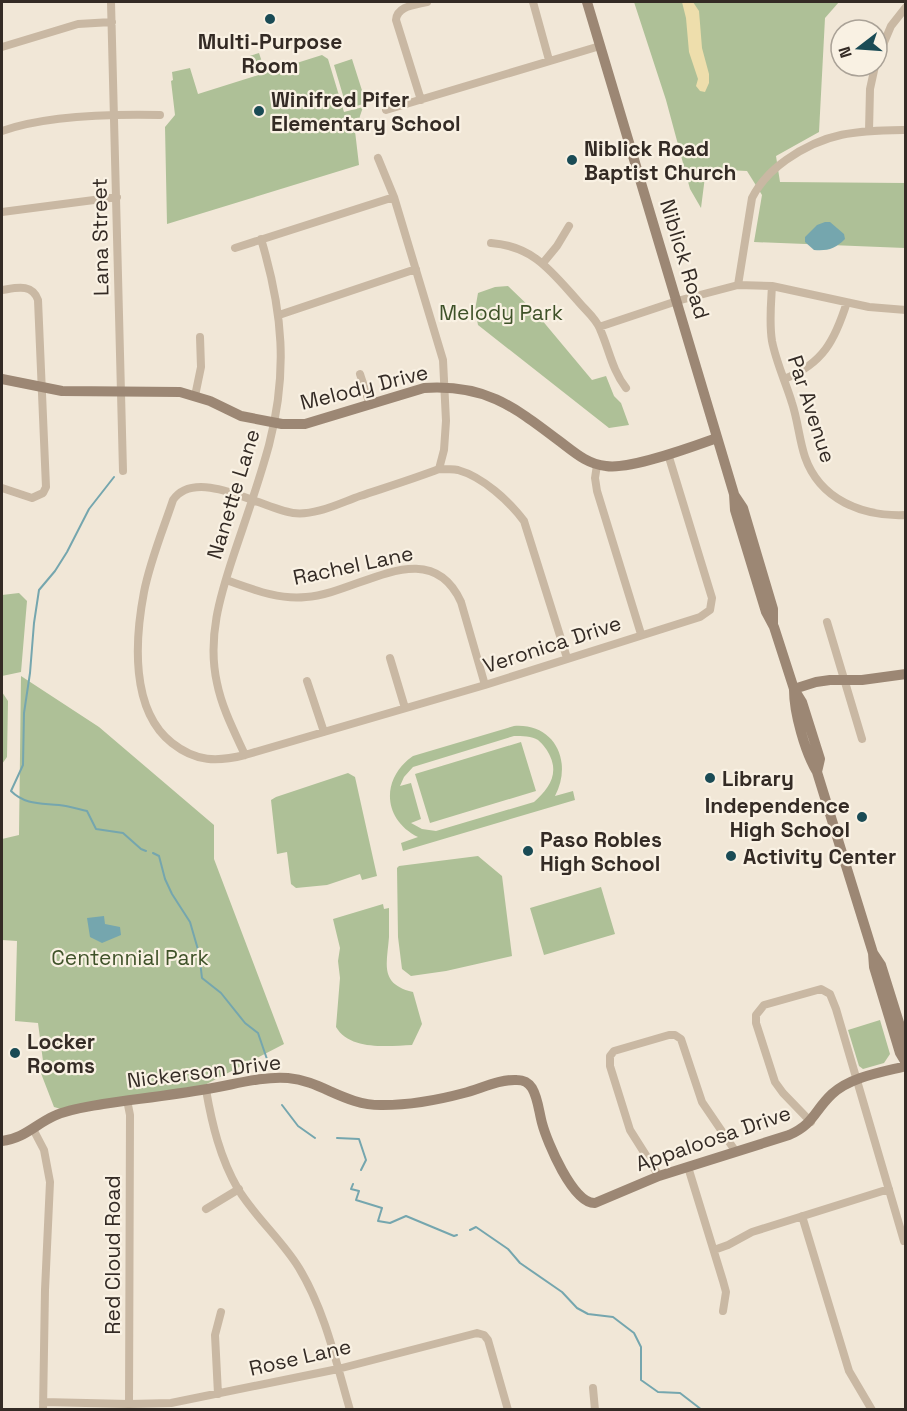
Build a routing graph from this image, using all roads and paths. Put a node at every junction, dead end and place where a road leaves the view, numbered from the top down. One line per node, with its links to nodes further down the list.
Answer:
1 (111, 2): 6 (street, Lana Street)
2 (427, 2): 12 (street)
3 (533, 2): 10 (street)
4 (587, 2): 8 (street, Niblick Road)
5 (906, 7): 7 (street)
6 (112, 22): 9 (street); 14 (street, Lana Street)
7 (889, 31)
8 (600, 46): 10 (street); 32 (street, Niblick Road)
9 (2, 47)
10 (549, 60): 12 (street)
11 (872, 78): 16 (street)
12 (421, 100): 13 (street)
13 (386, 110)
14 (115, 115): 15 (street); 18 (street); 20 (street, Lana Street)
15 (160, 115)
16 (869, 130): 17 (street); 29 (street)
17 (906, 130)
18 (2, 131)
19 (378, 158): 21 (street)
20 (117, 197): 22 (street); 44 (street, Lana Street)
21 (394, 197): 24 (street); 28 (street)
22 (2, 212)
23 (569, 226): 27 (street)
24 (261, 239): 26 (street); 35 (street, Nanette Lane)
25 (491, 243): 27 (street)
26 (235, 248)
27 (543, 262): 36 (street)
28 (416, 269): 35 (street); 41 (street)
29 (738, 285): 30 (street); 32 (street)
30 (772, 286): 33 (street); 40 (street, Par Avenue)
31 (2, 290): 42 (street)
32 (677, 301): 36 (street); 48 (street, Niblick Road)
33 (847, 302): 34 (street); 40 (street)
34 (906, 310)
35 (279, 315): 47 (street, Nanette Lane)
36 (600, 327): 43 (street)
37 (200, 337): 45 (street)
38 (360, 374): 46 (street)
39 (2, 379): 42 (street, Melody Drive)
40 (784, 379): 55 (street, Par Avenue)
41 (445, 387): 46 (street, Melody Drive); 50 (street, Melody Drive); 51 (street)
42 (43, 388): 44 (street, Melody Drive); 53 (street)
43 (626, 388)
44 (122, 392): 45 (street, Melody Drive); 52 (street, Lana Street)
45 (195, 396): 47 (street, Melody Drive)
46 (370, 405): 47 (street, Melody Drive)
47 (273, 424): 54 (street, Nanette Lane)
48 (717, 438): 49 (street); 65 (street, Niblick Road)
49 (668, 454): 50 (street); 58 (street, Veronica Drive)
50 (597, 465): 58 (street)
51 (439, 469): 54 (street); 60 (street)
52 (123, 471)
53 (2, 488)
54 (252, 500): 56 (street, Nanette Lane); 69 (street, Veronica Drive)
55 (906, 515)
56 (226, 580): 64 (street, Rachel Lane); 69 (street, Nanette Lane)
57 (826, 622): 62 (street)
58 (641, 634): 60 (street, Veronica Drive)
59 (390, 658): 66 (street)
60 (567, 658): 64 (street, Veronica Drive)
61 (906, 674): 62 (street)
62 (844, 680): 65 (street); 68 (street)
63 (307, 681): 67 (street)
64 (485, 685): 66 (street, Veronica Drive)
65 (794, 690): 70 (street, Niblick Road)
66 (405, 708): 67 (street, Veronica Drive)
67 (324, 732): 69 (street, Veronica Drive)
68 (862, 739)
69 (245, 755)
70 (873, 953): 71 (street, Niblick Road); 72 (street, Niblick Road)
71 (906, 1045)
72 (906, 1064): 73 (street, Appaloosa Drive)
73 (857, 1081): 76 (street, Appaloosa Drive); 76 (street); 84 (street)
74 (206, 1090): 75 (street, Nickerson Drive); 81 (street, Nickerson Drive); 83 (street)
75 (127, 1100): 77 (street, Nickerson Drive); 95 (street, Red Cloud Road)
76 (810, 1122): 79 (street, Appaloosa Drive)
77 (33, 1129): 78 (street, Nickerson Drive); 94 (street)
78 (2, 1141)
79 (736, 1152): 80 (street, Appaloosa Drive); 82 (street)
80 (688, 1167): 82 (street, Appaloosa Drive); 88 (street)
81 (566, 1174): 82 (street, Appaloosa Drive)
82 (659, 1176)
83 (239, 1189): 85 (street); 91 (street)
84 (889, 1189): 86 (street); 87 (street)
85 (206, 1209)
86 (802, 1216): 88 (street); 99 (street)
87 (904, 1241)
88 (714, 1250): 89 (street)
89 (723, 1311)
90 (221, 1312): 93 (street)
91 (338, 1368): 93 (street, Rose Lane); 96 (street, Rose Lane); 97 (street)
92 (593, 1388): 98 (street)
93 (218, 1394): 95 (street, Rose Lane)
94 (43, 1406): 95 (street, Rose Lane)
95 (129, 1407)
96 (507, 1409)
97 (350, 1410)
98 (595, 1410)
99 (872, 1410)

